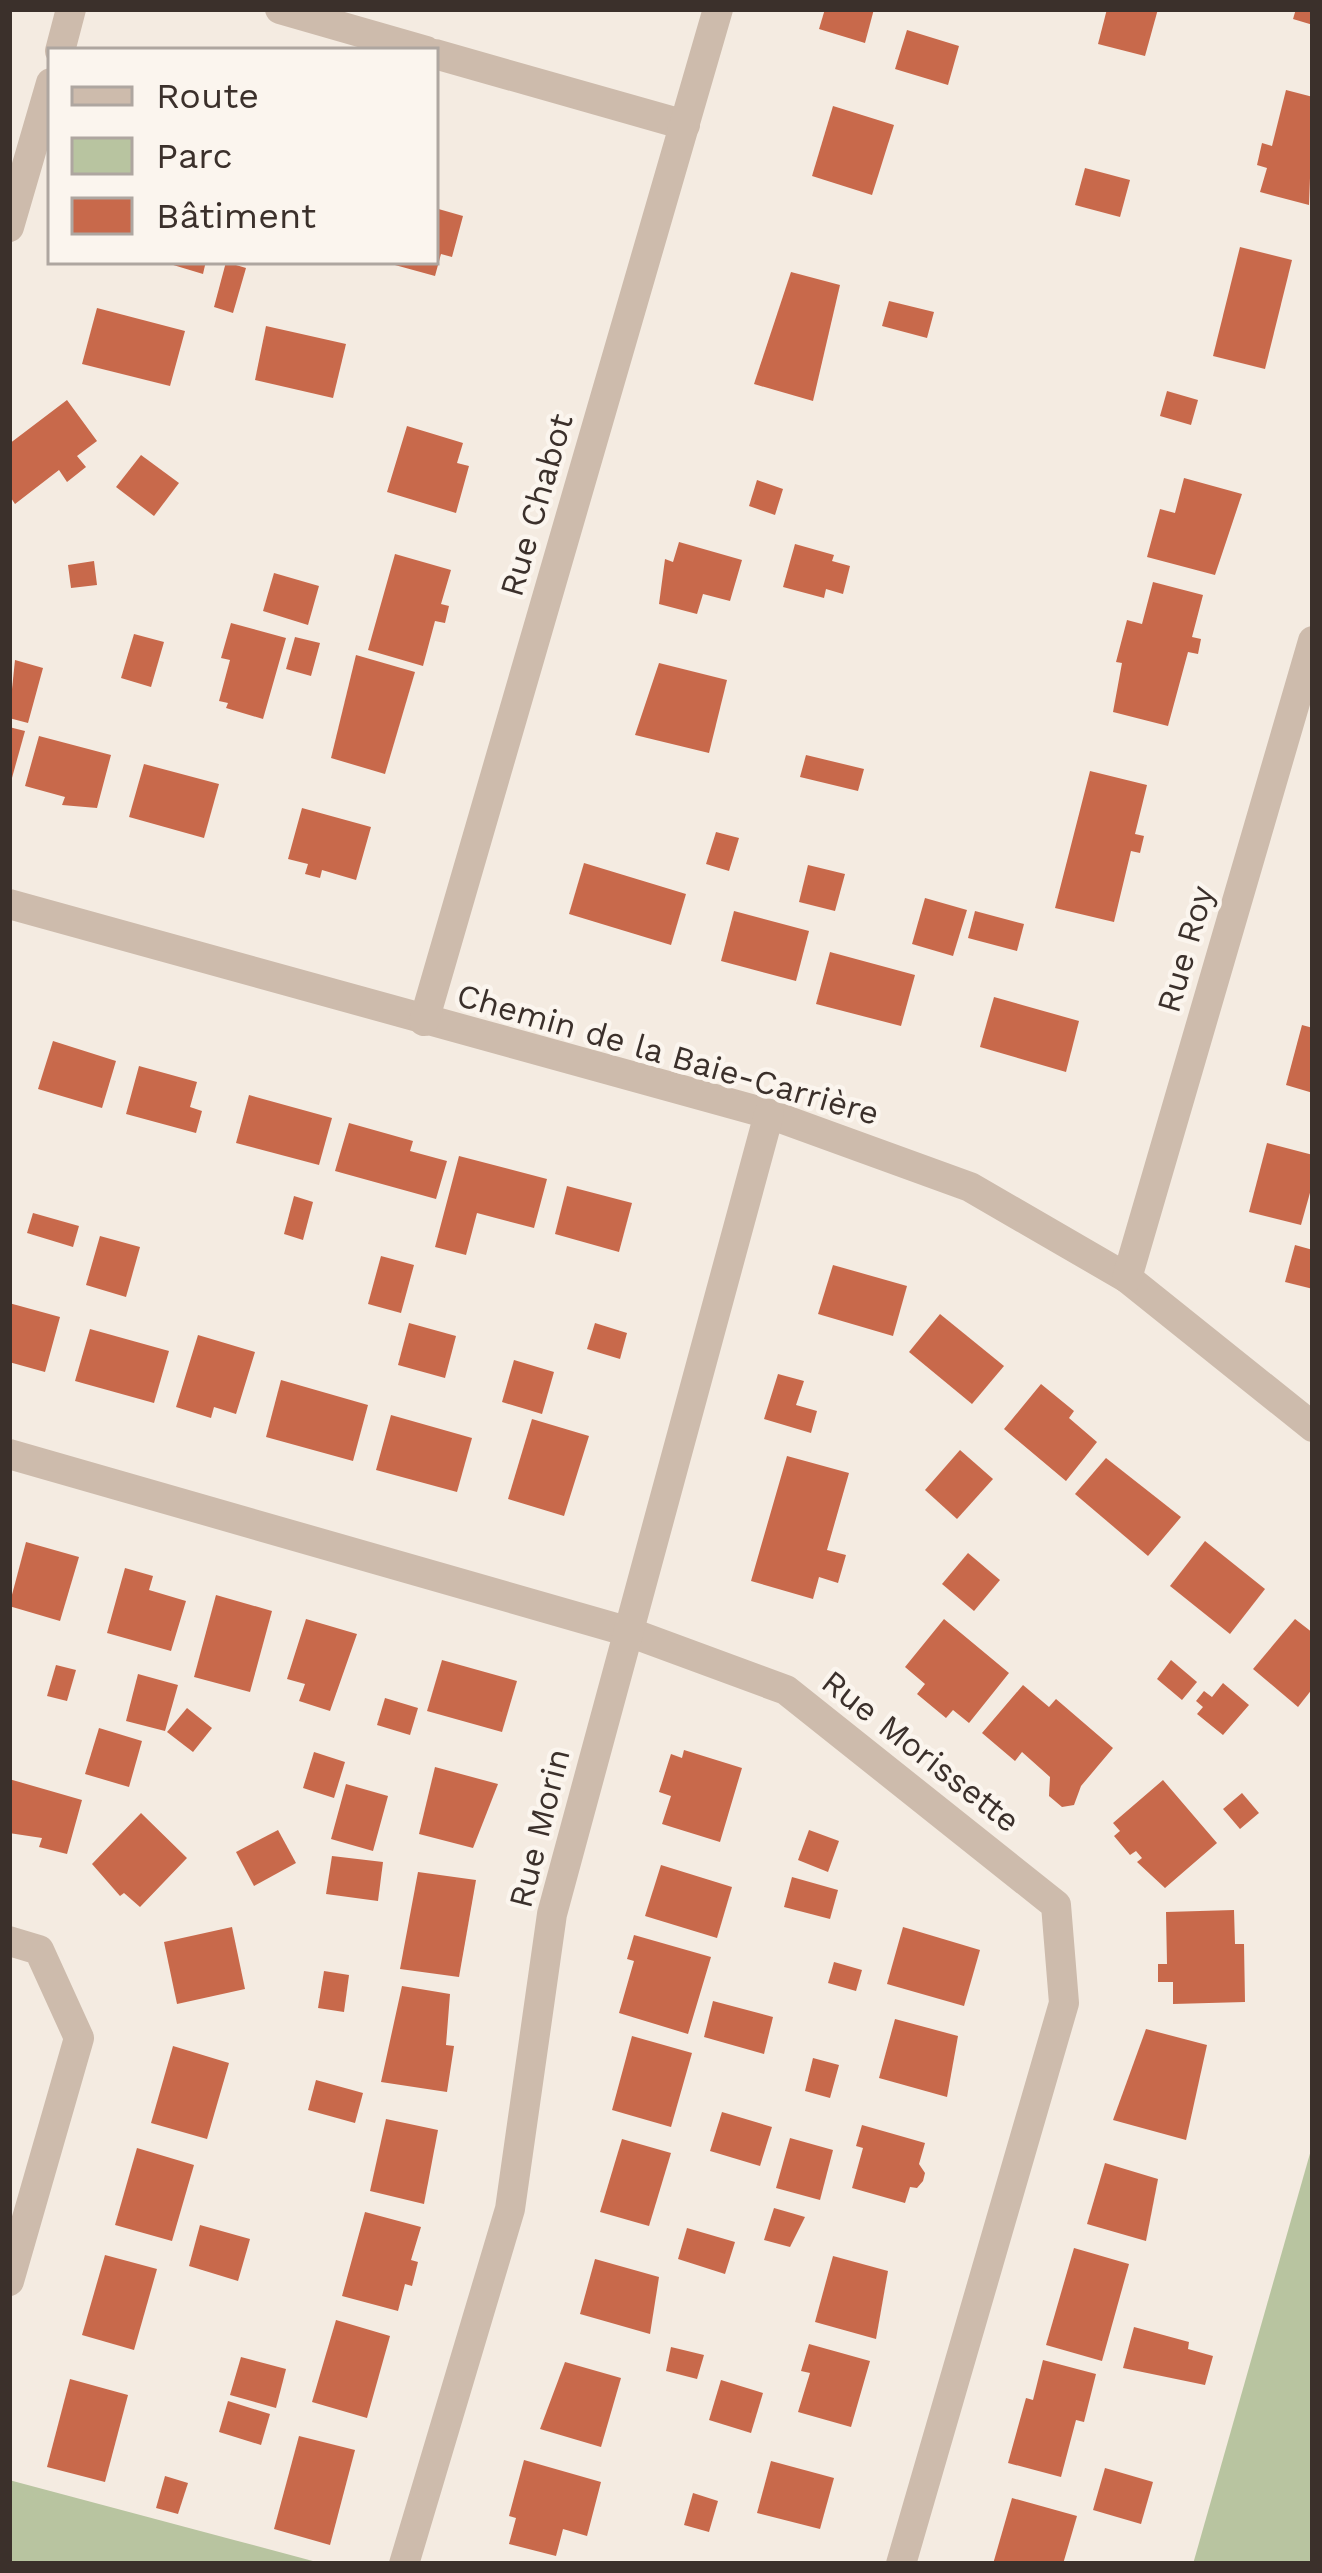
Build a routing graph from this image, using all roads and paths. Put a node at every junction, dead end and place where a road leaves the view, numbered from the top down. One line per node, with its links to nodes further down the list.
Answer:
1 (71, 9): 4 (street)
2 (280, 9): 5 (street)
3 (718, 9): 8 (street, Rue Chabot)
4 (62, 48)
5 (416, 48)
6 (438, 55): 8 (street)
7 (48, 93): 9 (street)
8 (685, 125): 12 (street, Rue Chabot)
9 (9, 227)
10 (1313, 641): 14 (street, Rue Roy)
11 (9, 904): 12 (street, Chemin de la Baie-Carrière)
12 (424, 1021): 13 (street, Chemin de la Baie-Carrière)
13 (769, 1114): 14 (street, Chemin de la Baie-Carrière); 17 (street, Rue Morin)
14 (1126, 1278): 15 (street, Chemin de la Baie-Carrière)
15 (1313, 1427)
16 (9, 1454): 17 (street, Rue Morissette)
17 (626, 1631): 20 (street, Rue Morin); 21 (street, Rue Morissette)
18 (9, 1941): 19 (street)
19 (9, 2281)
20 (404, 2564)
21 (901, 2564)

